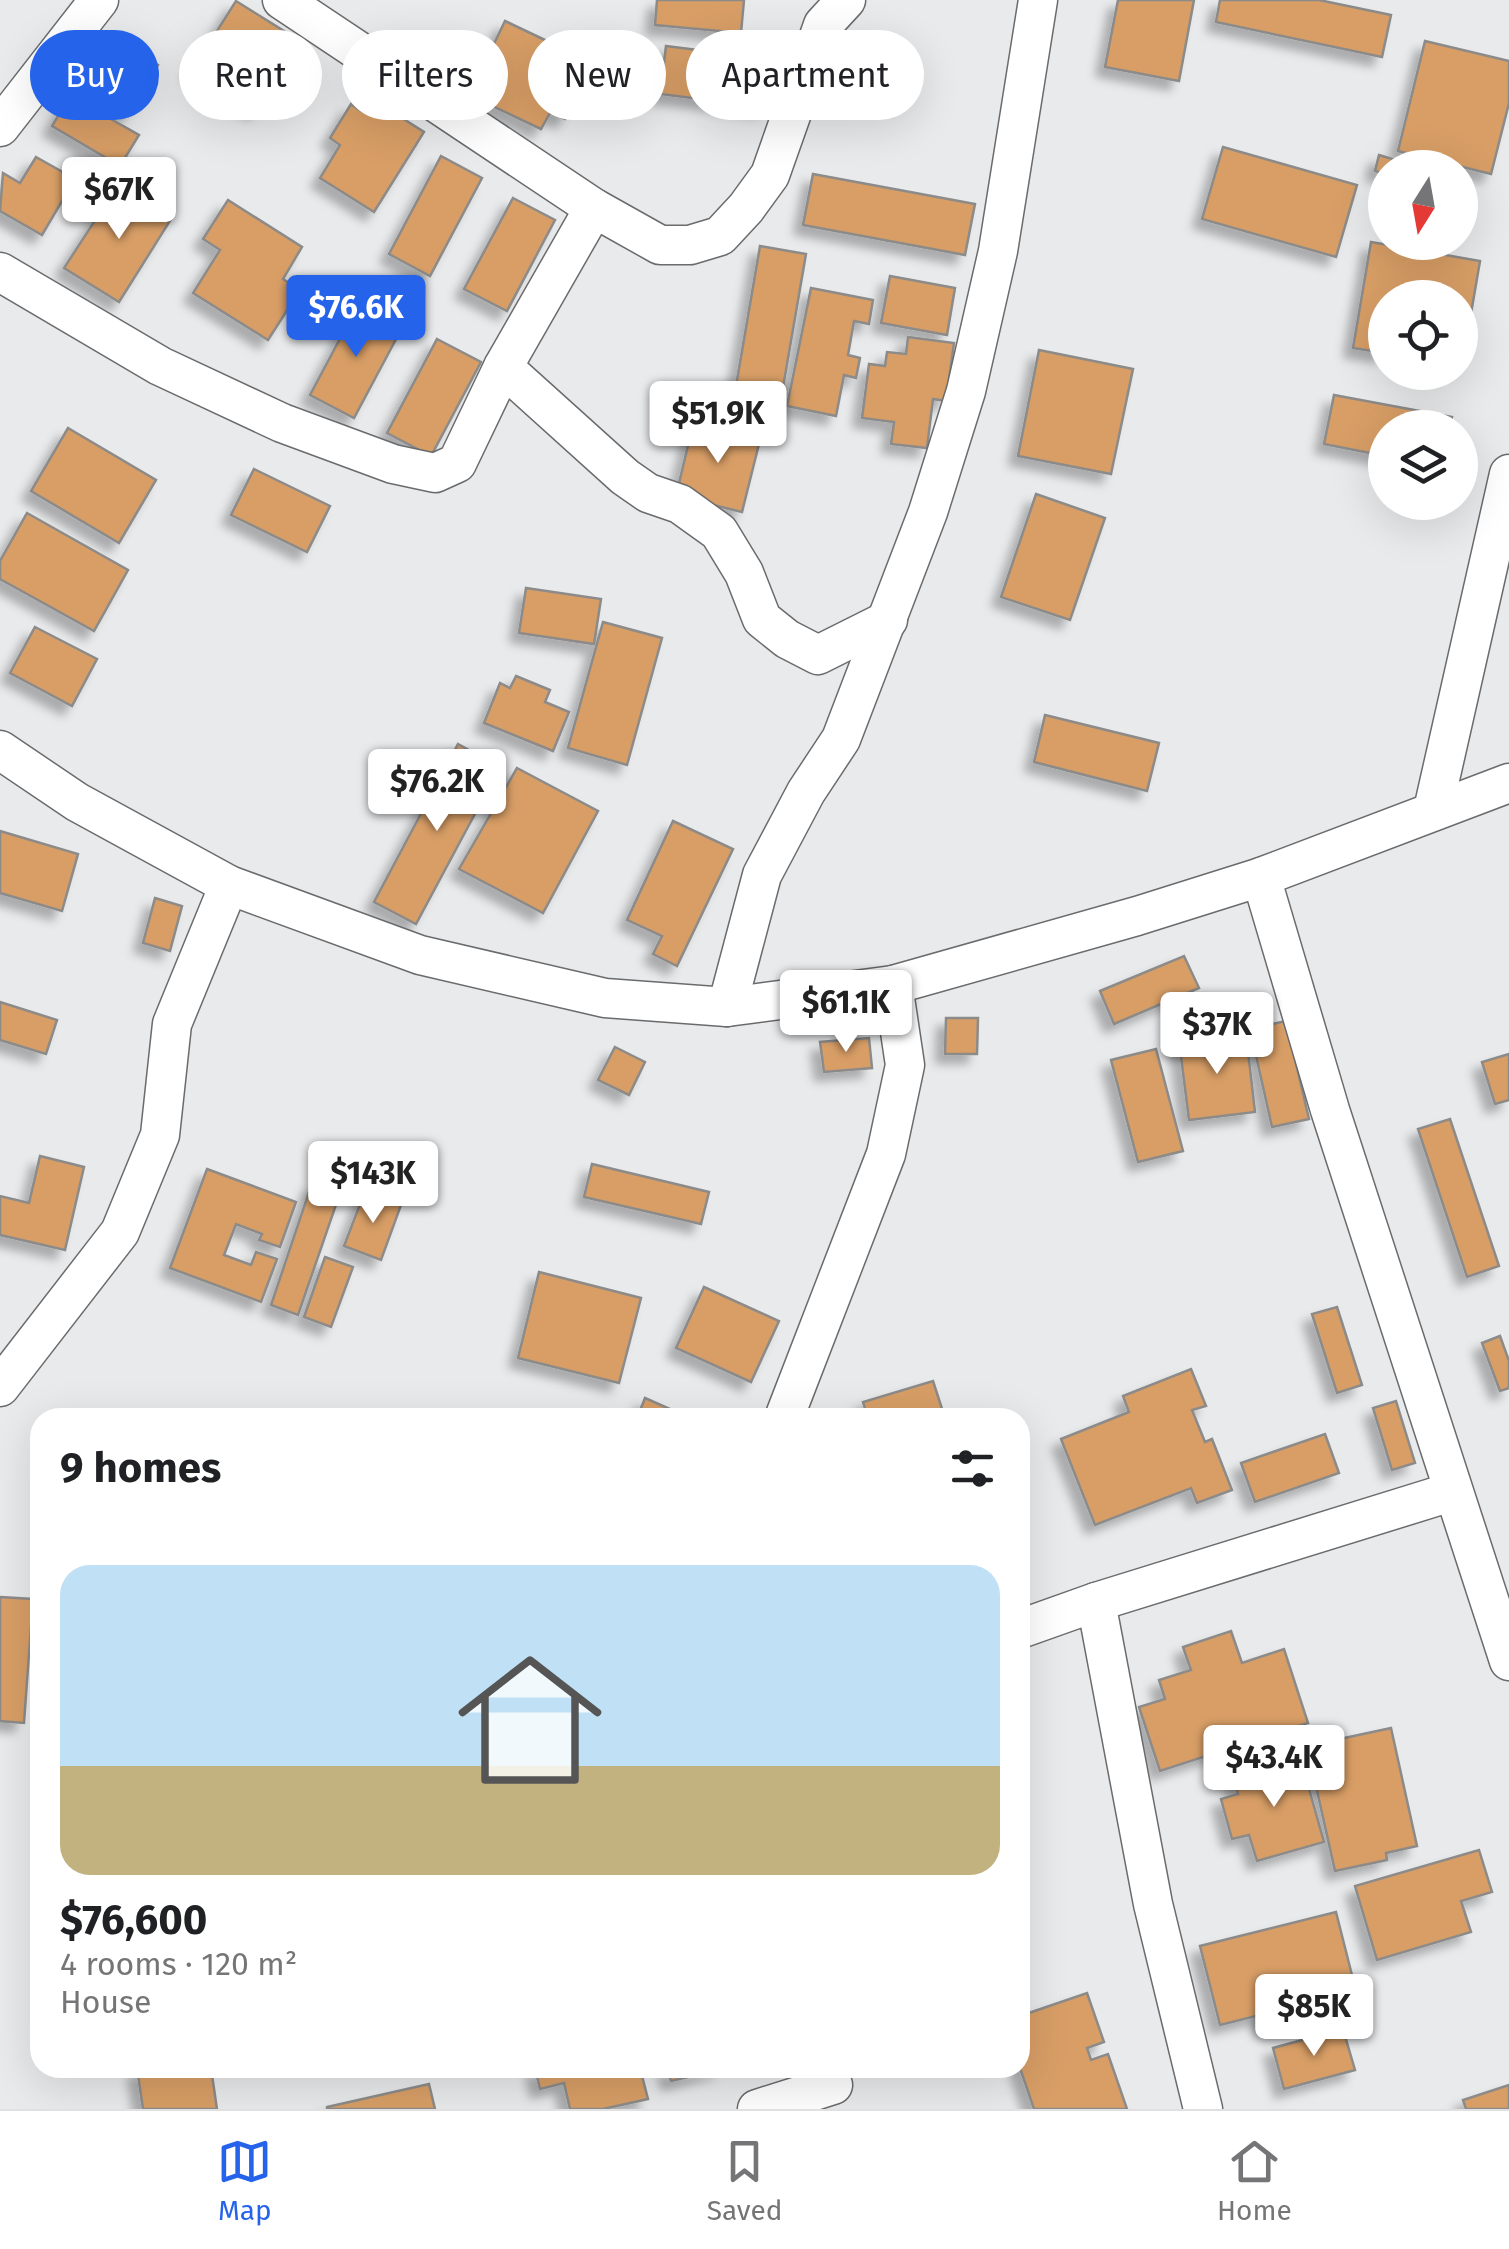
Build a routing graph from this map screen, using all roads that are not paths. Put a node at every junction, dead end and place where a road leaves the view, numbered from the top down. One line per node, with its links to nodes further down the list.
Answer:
1 (99, 0): 5 (street)
2 (282, 0): 6 (street)
3 (846, 0): 6 (street)
4 (1038, 0): 10 (street)
5 (0, 127)
6 (594, 208): 8 (street)
7 (0, 272): 8 (street)
8 (503, 366): 10 (street)
9 (1509, 474): 13 (street)
10 (888, 620): 17 (street)
11 (0, 750): 15 (street)
12 (1509, 783): 13 (street)
13 (1432, 810): 14 (street)
14 (1261, 877): 16 (street); 20 (street)
15 (229, 885): 17 (street); 18 (street)
16 (893, 985): 17 (street); 19 (street)
17 (726, 1007)
18 (0, 1387)
19 (788, 1408)
20 (1452, 1492): 21 (street); 23 (street)
21 (1096, 1602): 22 (street); 26 (street)
22 (1030, 1625)
23 (1509, 1661)
24 (834, 2087): 25 (street)
25 (757, 2109)
26 (1204, 2109)

